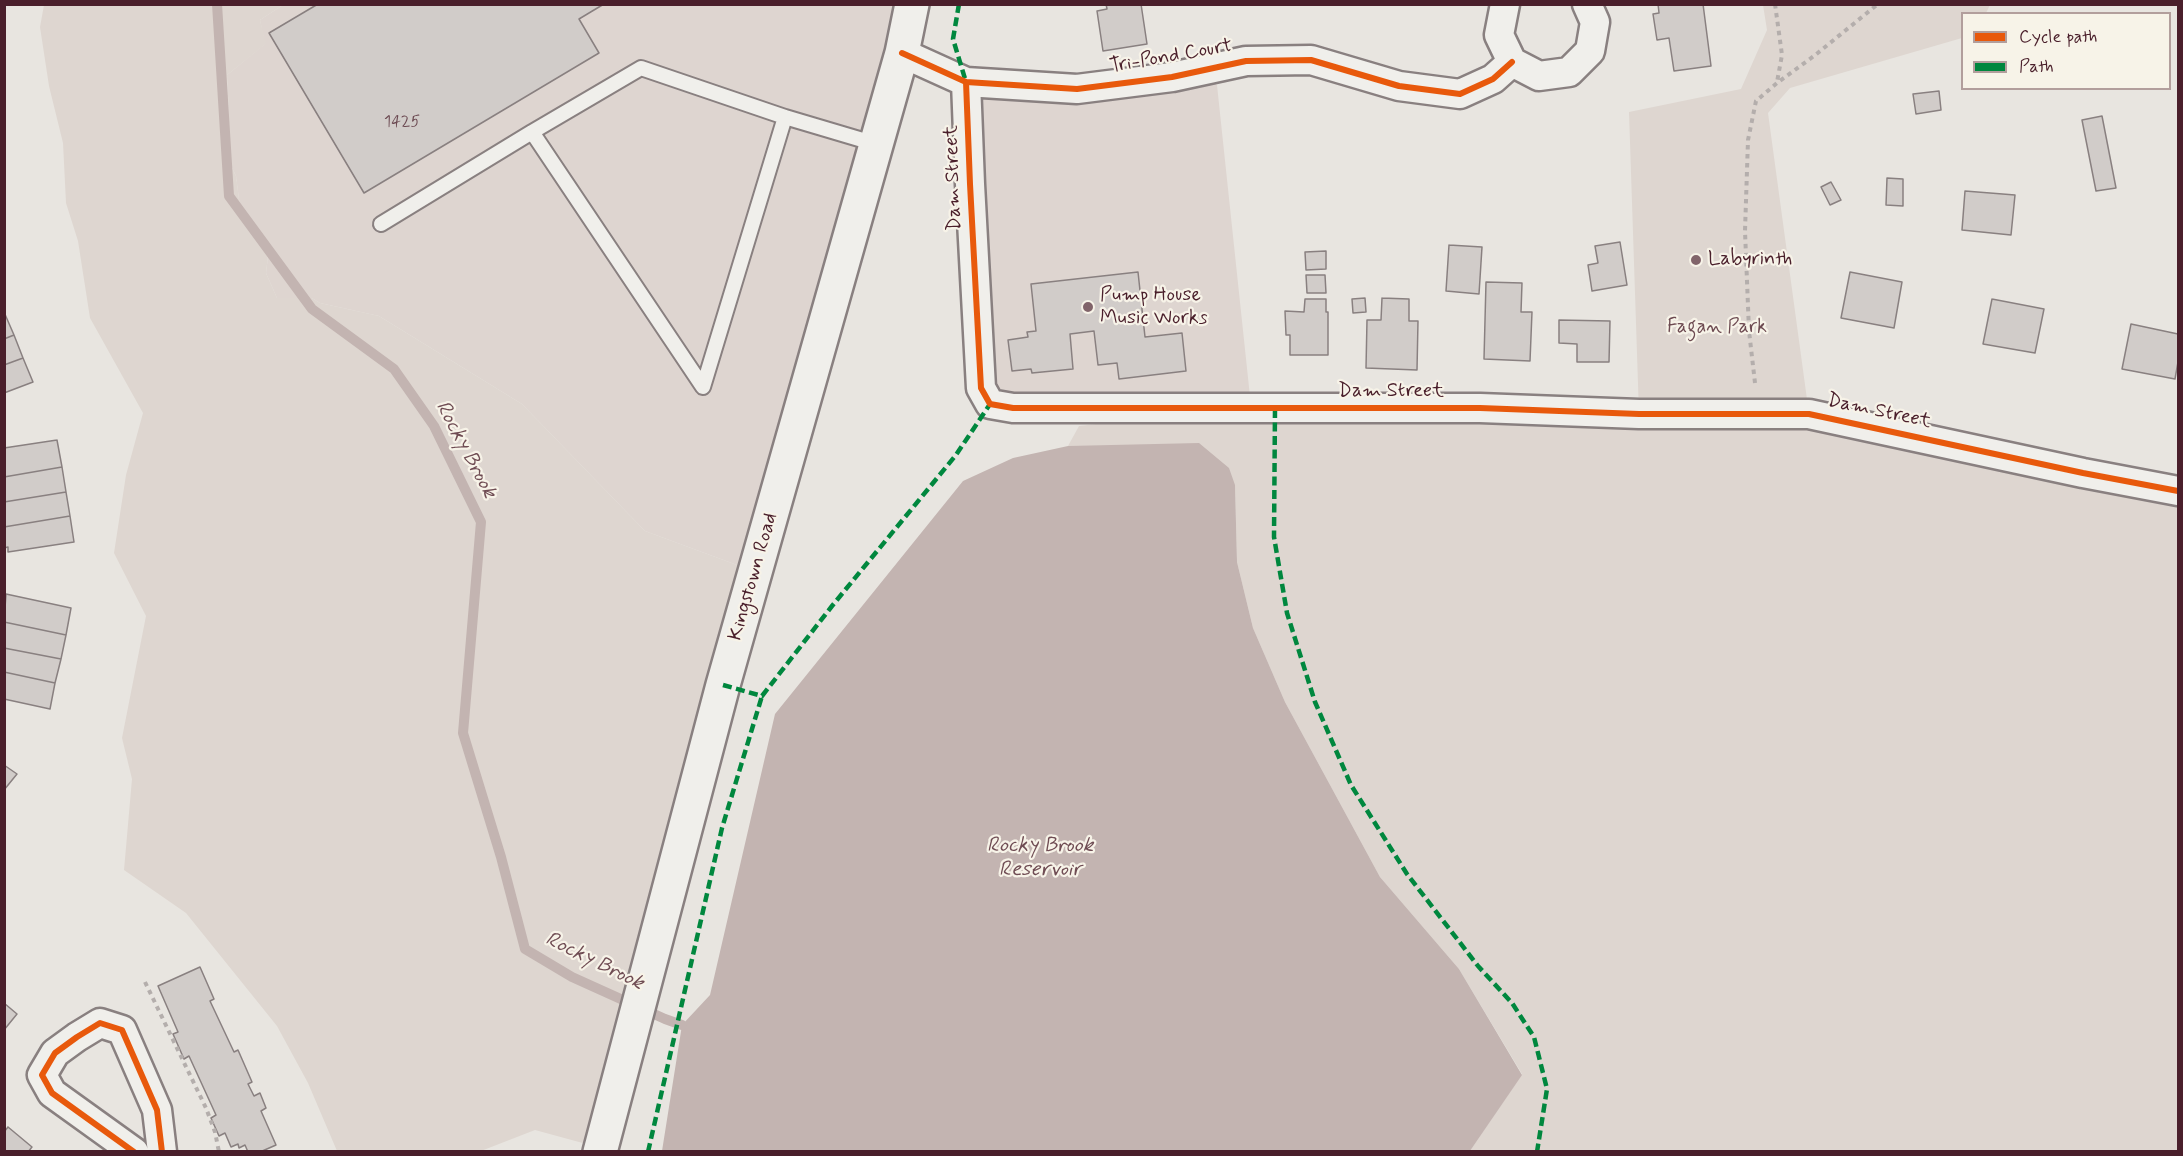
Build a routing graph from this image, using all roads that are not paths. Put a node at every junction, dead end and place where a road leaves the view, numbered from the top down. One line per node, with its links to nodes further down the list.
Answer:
1 (912, 4): 4 (main road, Kingstown Road)
2 (1505, 4): 5 (street)
3 (1587, 4): 5 (street)
4 (902, 53): 6 (street); 9 (main road, Kingstown Road)
5 (1512, 62): 6 (street, Tri-Pond Court)
6 (966, 82): 11 (street, Dam Street)
7 (785, 117): 8 (lane); 8 (lane); 9 (lane)
8 (532, 132): 10 (lane)
9 (876, 144): 14 (main road, Kingstown Road)
10 (381, 224)
11 (2178, 491)
12 (134, 1152): 13 (street)
13 (162, 1152)
14 (600, 1152)

